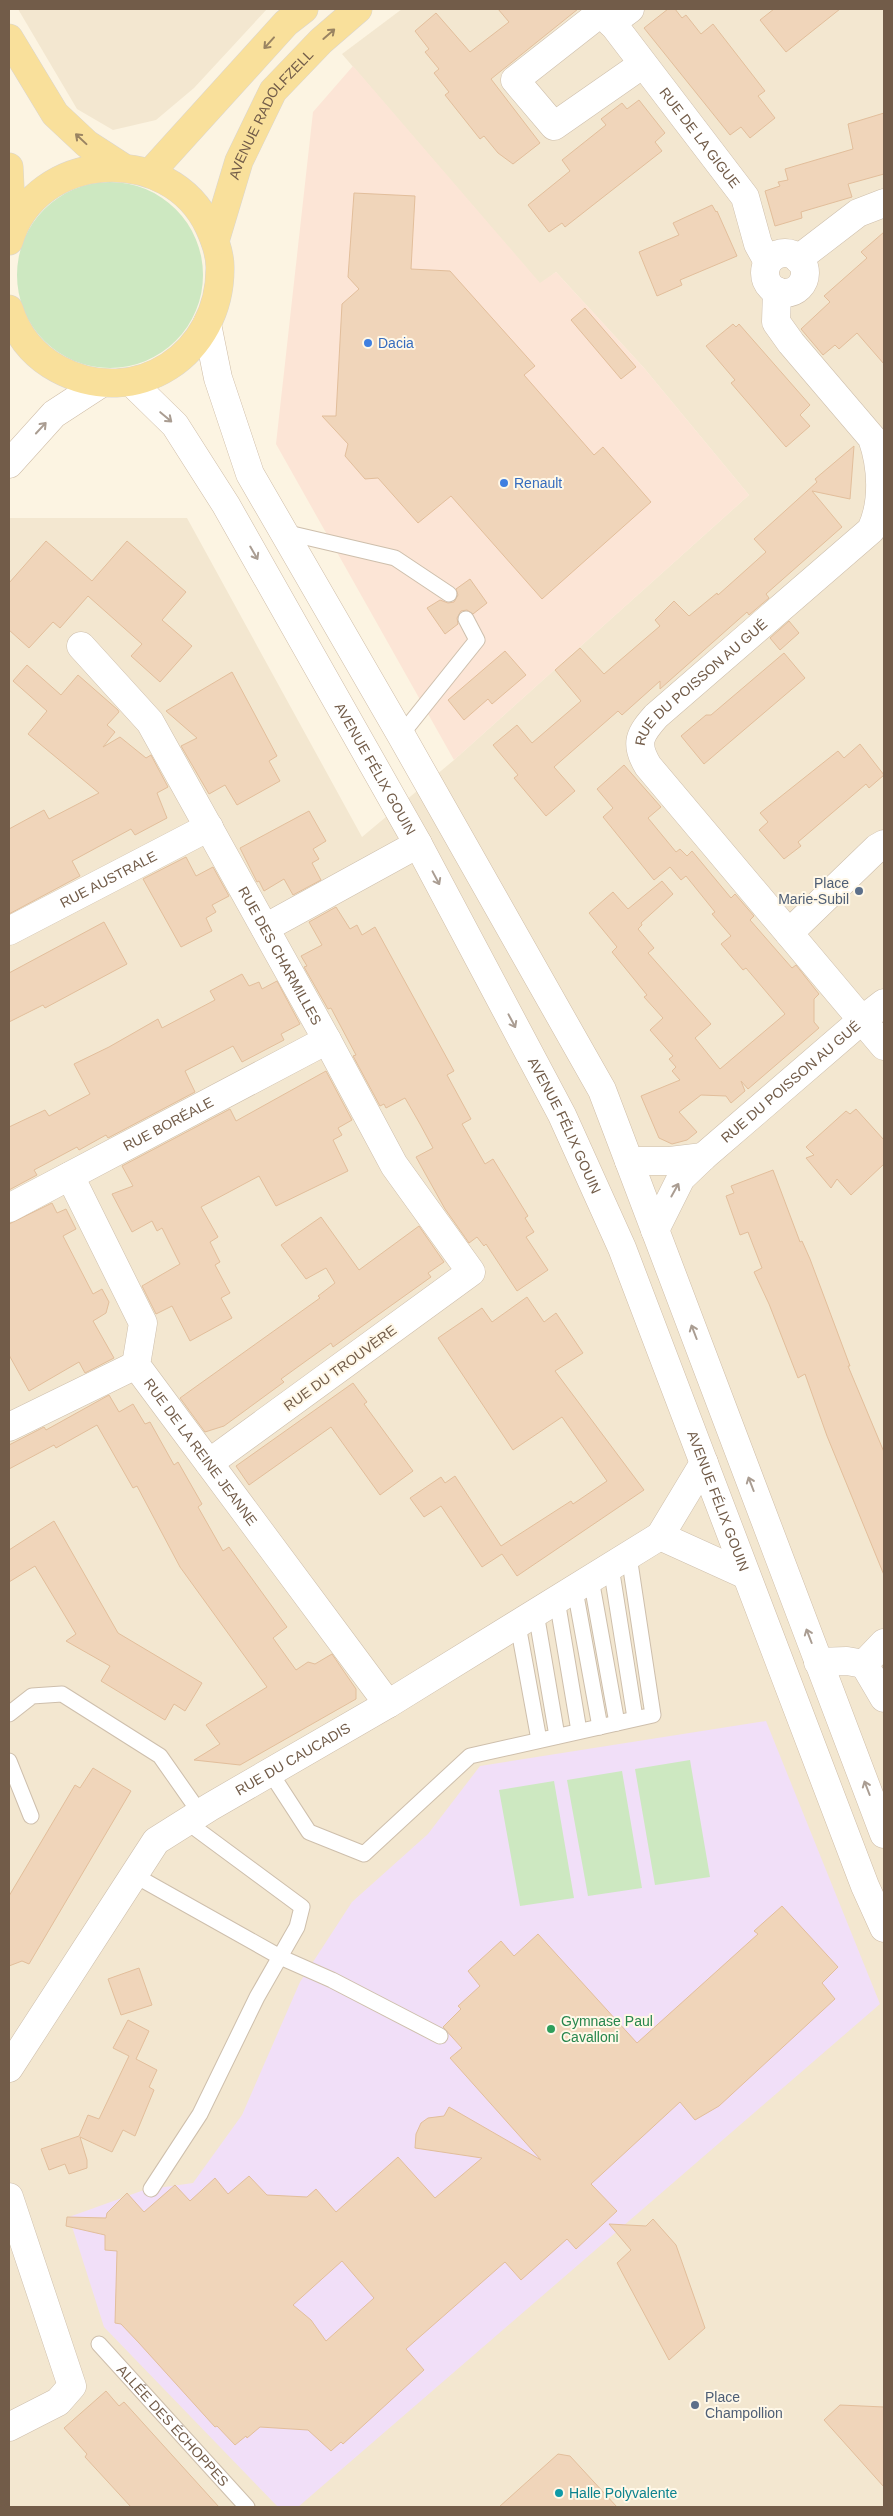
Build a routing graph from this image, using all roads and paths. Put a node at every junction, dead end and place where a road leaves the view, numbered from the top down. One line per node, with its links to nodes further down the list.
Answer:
1 (304, 9): 8 (main road, one-way to 8)
2 (358, 9): 11 (main road, AVENUE RADOLFZELL, one-way to 2)
3 (620, 16): 5 (street, RUE DE LA GIGUE); 5 (street)
4 (9, 38): 6 (main road, one-way to 4)
5 (643, 64): 13 (street, RUE DE LA GIGUE)
6 (122, 166): 8 (main road); 10 (main road)
7 (9, 167): 10 (main road)
8 (150, 173): 11 (main road)
9 (884, 203): 12 (street)
10 (10, 236)
11 (215, 240): 16 (main road)
12 (798, 259): 13 (street); 14 (street)
13 (768, 262): 14 (street)
14 (777, 291): 30 (street, RUE DU POISSON AU GUÉ)
15 (10, 322): 18 (main road)
16 (207, 324): 17 (main road); 20 (street)
17 (132, 383): 18 (main road); 26 (street, AVENUE FÉLIX GOUIN, one-way to 26)
18 (100, 384): 19 (street, one-way to 18)
19 (9, 464)
20 (284, 532): 21 (lane); 24 (street)
21 (449, 594)
22 (466, 619): 24 (lane)
23 (81, 646): 25 (street, RUE DES CHARMILLES)
24 (401, 735): 36 (street)
25 (209, 827): 28 (street, RUE DES CHARMILLES); 29 (street, RUE AUSTRALE)
26 (418, 844): 28 (street); 43 (street, AVENUE FÉLIX GOUIN, one-way to 43)
27 (884, 844): 30 (street)
28 (265, 928): 33 (street, RUE DES CHARMILLES)
29 (9, 931)
30 (789, 933): 32 (street, RUE DU POISSON AU GUÉ)
31 (884, 1004): 32 (street)
32 (862, 1020): 34 (street); 35 (street, RUE DU POISSON AU GUÉ)
33 (327, 1040): 37 (street, RUE BORÉALE); 40 (street, RUE DES CHARMILLES)
34 (884, 1046)
35 (703, 1156): 36 (street); 39 (street, RUE DU POISSON AU GUÉ, one-way to 35)
36 (629, 1161): 39 (street)
37 (70, 1176): 38 (street, RUE BORÉALE); 41 (street, RUE DE LA REINE JEANNE)
38 (9, 1208)
39 (655, 1230): 49 (street, one-way to 39)
40 (471, 1272): 44 (street, RUE DU TROUVÈRE)
41 (136, 1365): 42 (street); 44 (street, RUE DE LA REINE JEANNE)
42 (9, 1427)
43 (704, 1463): 45 (street, RUE DU CAUCADIS); 46 (street, AVENUE FÉLIX GOUIN)
44 (209, 1464): 52 (street, RUE DE LA REINE JEANNE)
45 (660, 1536): 46 (street); 47 (street, RUE DU CAUCADIS)
46 (746, 1575): 66 (street, AVENUE FÉLIX GOUIN)
47 (574, 1590): 52 (street, RUE DU CAUCADIS); 54 (lane); 54 (lane); 55 (lane); 56 (lane); 57 (lane); 58 (lane); 59 (lane)
48 (884, 1644): 50 (street)
49 (818, 1662): 50 (street); 64 (street, one-way to 49)
50 (864, 1664): 51 (street)
51 (884, 1698)
52 (388, 1704): 61 (street, RUE DU CAUCADIS)
53 (9, 1714): 63 (lane)
54 (635, 1718): 55 (lane)
55 (617, 1723): 56 (lane)
56 (600, 1727): 57 (lane)
57 (580, 1731): 58 (lane)
58 (557, 1736): 59 (lane)
59 (539, 1740): 61 (lane)
60 (9, 1761): 62 (lane)
61 (270, 1772): 63 (street, RUE DU CAUCADIS)
62 (31, 1816)
63 (193, 1817): 65 (street, RUE DU CAUCADIS); 67 (lane)
64 (884, 1834)
65 (134, 1875): 67 (lane); 69 (street, RUE DU CAUCADIS)
66 (884, 1928)
67 (280, 1957): 68 (lane); 70 (lane)
68 (440, 2036)
69 (9, 2068)
70 (151, 2189)
71 (9, 2197): 73 (street)
72 (99, 2344): 74 (lane, ALLÉE DES ÉCHOPPES)
73 (9, 2427)
74 (247, 2507)

